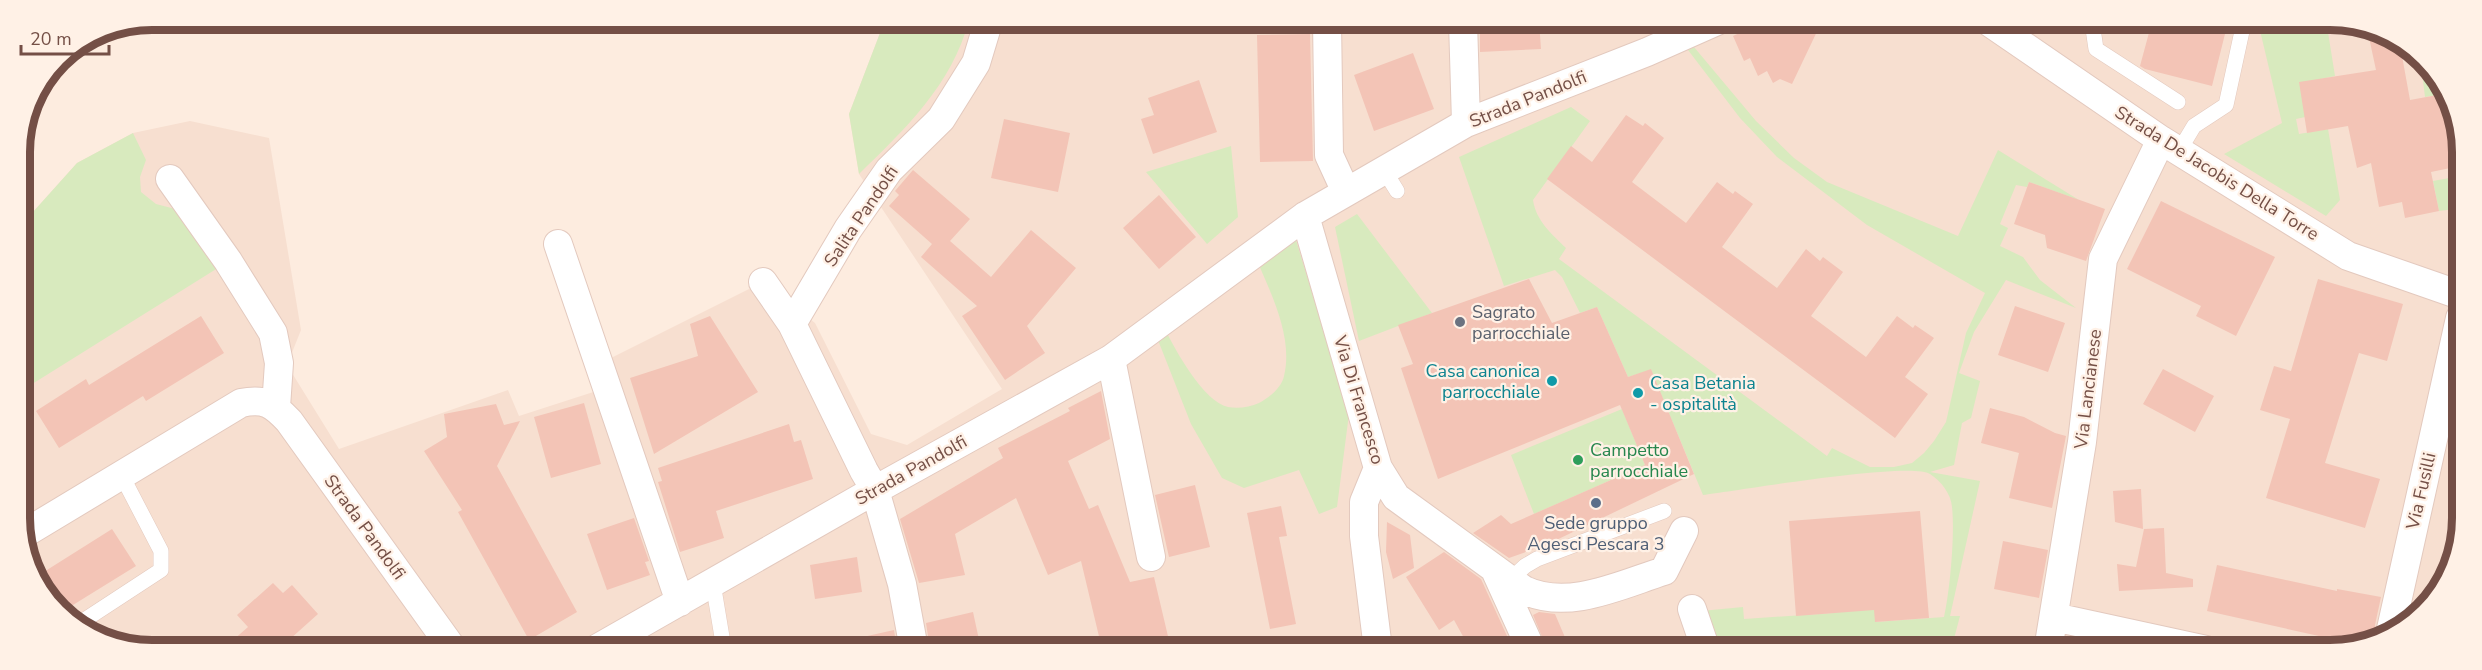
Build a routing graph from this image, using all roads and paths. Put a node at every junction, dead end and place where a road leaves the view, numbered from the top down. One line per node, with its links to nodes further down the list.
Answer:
1 (985, 30): 17 (street, Salita Pandolfi)
2 (1327, 30): 12 (street)
3 (1463, 30): 9 (street)
4 (1697, 30): 9 (street, Strada Pandolfi)
5 (2001, 30): 10 (street, Strada De Jacobis Della Torre)
6 (2093, 30): 8 (lane)
7 (2242, 30): 10 (lane)
8 (2178, 102)
9 (1466, 123): 12 (street, Strada Pandolfi)
10 (2164, 151): 16 (street, Strada De Jacobis Della Torre); 32 (street, Via Lancianese)
11 (170, 179): 20 (street)
12 (1346, 192): 13 (street, Strada Pandolfi)
13 (1305, 216): 19 (street, Strada Pandolfi); 21 (street, Via Di Francesco)
14 (558, 244): 30 (street)
15 (764, 282): 17 (street)
16 (2452, 292)
17 (792, 324): 23 (street)
18 (2452, 354): 34 (street, Via Fusilli)
19 (1111, 359): 23 (street, Strada Pandolfi); 27 (street)
20 (276, 407): 22 (street); 35 (street, Strada Pandolfi)
21 (1378, 468): 28 (street, Via Di Francesco); 39 (street)
22 (122, 476): 25 (street); 33 (lane)
23 (875, 490): 29 (street, Strada Pandolfi); 38 (street)
24 (1664, 511): 28 (lane)
25 (30, 529)
26 (1684, 531): 28 (street, Via Di Francesco)
27 (1151, 557)
28 (1503, 575): 40 (street, Via Di Francesco)
29 (713, 583): 30 (street, Strada Pandolfi); 37 (lane)
30 (680, 602): 36 (street, Strada Pandolfi)
31 (1692, 609): 41 (street)
32 (2054, 617): 42 (street, Via Lancianese); 43 (street)
33 (85, 620)
34 (2392, 623)
35 (447, 640)
36 (612, 640)
37 (723, 640)
38 (912, 640)
39 (1377, 640)
40 (1528, 640)
41 (1703, 640)
42 (2050, 640)
43 (2160, 640)

